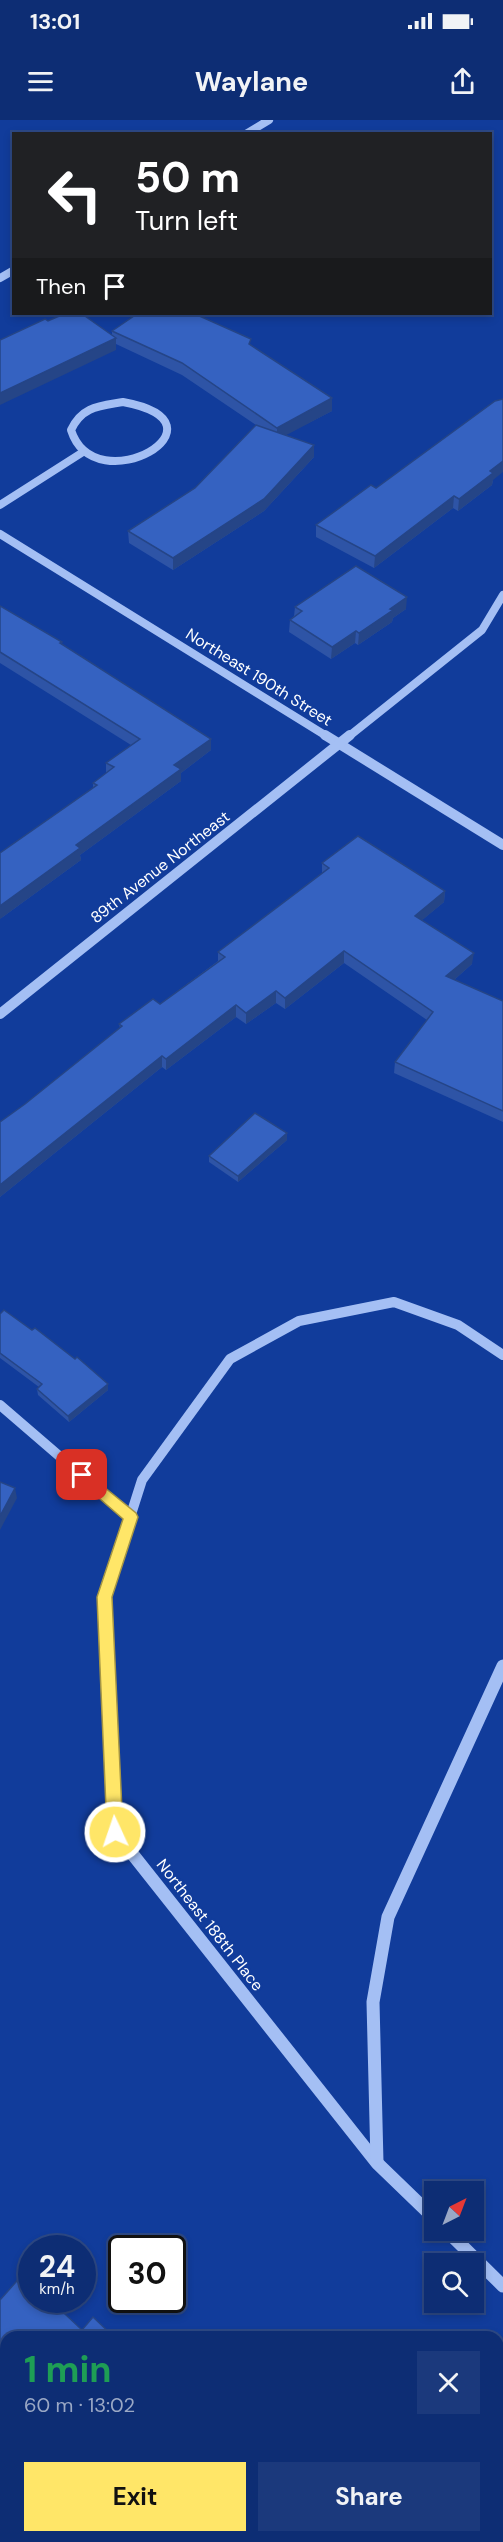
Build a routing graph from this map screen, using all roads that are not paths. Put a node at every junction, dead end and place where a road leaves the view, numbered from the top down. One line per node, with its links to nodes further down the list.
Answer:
1 (269, 120): 2 (street)
2 (249, 132)
3 (83, 452): 3 (street); 4 (street)
4 (0, 505)
5 (0, 534): 7 (street, Northeast 190th Street)
6 (503, 595): 7 (street, 89th Avenue Northeast)
7 (339, 744): 8 (street, Northeast 190th Street); 9 (street, 89th Avenue Northeast)
8 (503, 845)
9 (0, 1014)
10 (503, 1355): 12 (street, Northeast 188th Place)
11 (0, 1405): 12 (street)
12 (130, 1517): 14 (street, Northeast 188th Place)
13 (503, 1666): 14 (street)
14 (377, 2163): 15 (street, Northeast 188th Place)
15 (424, 2208)
16 (457, 2241): 17 (street)
17 (503, 2286)

